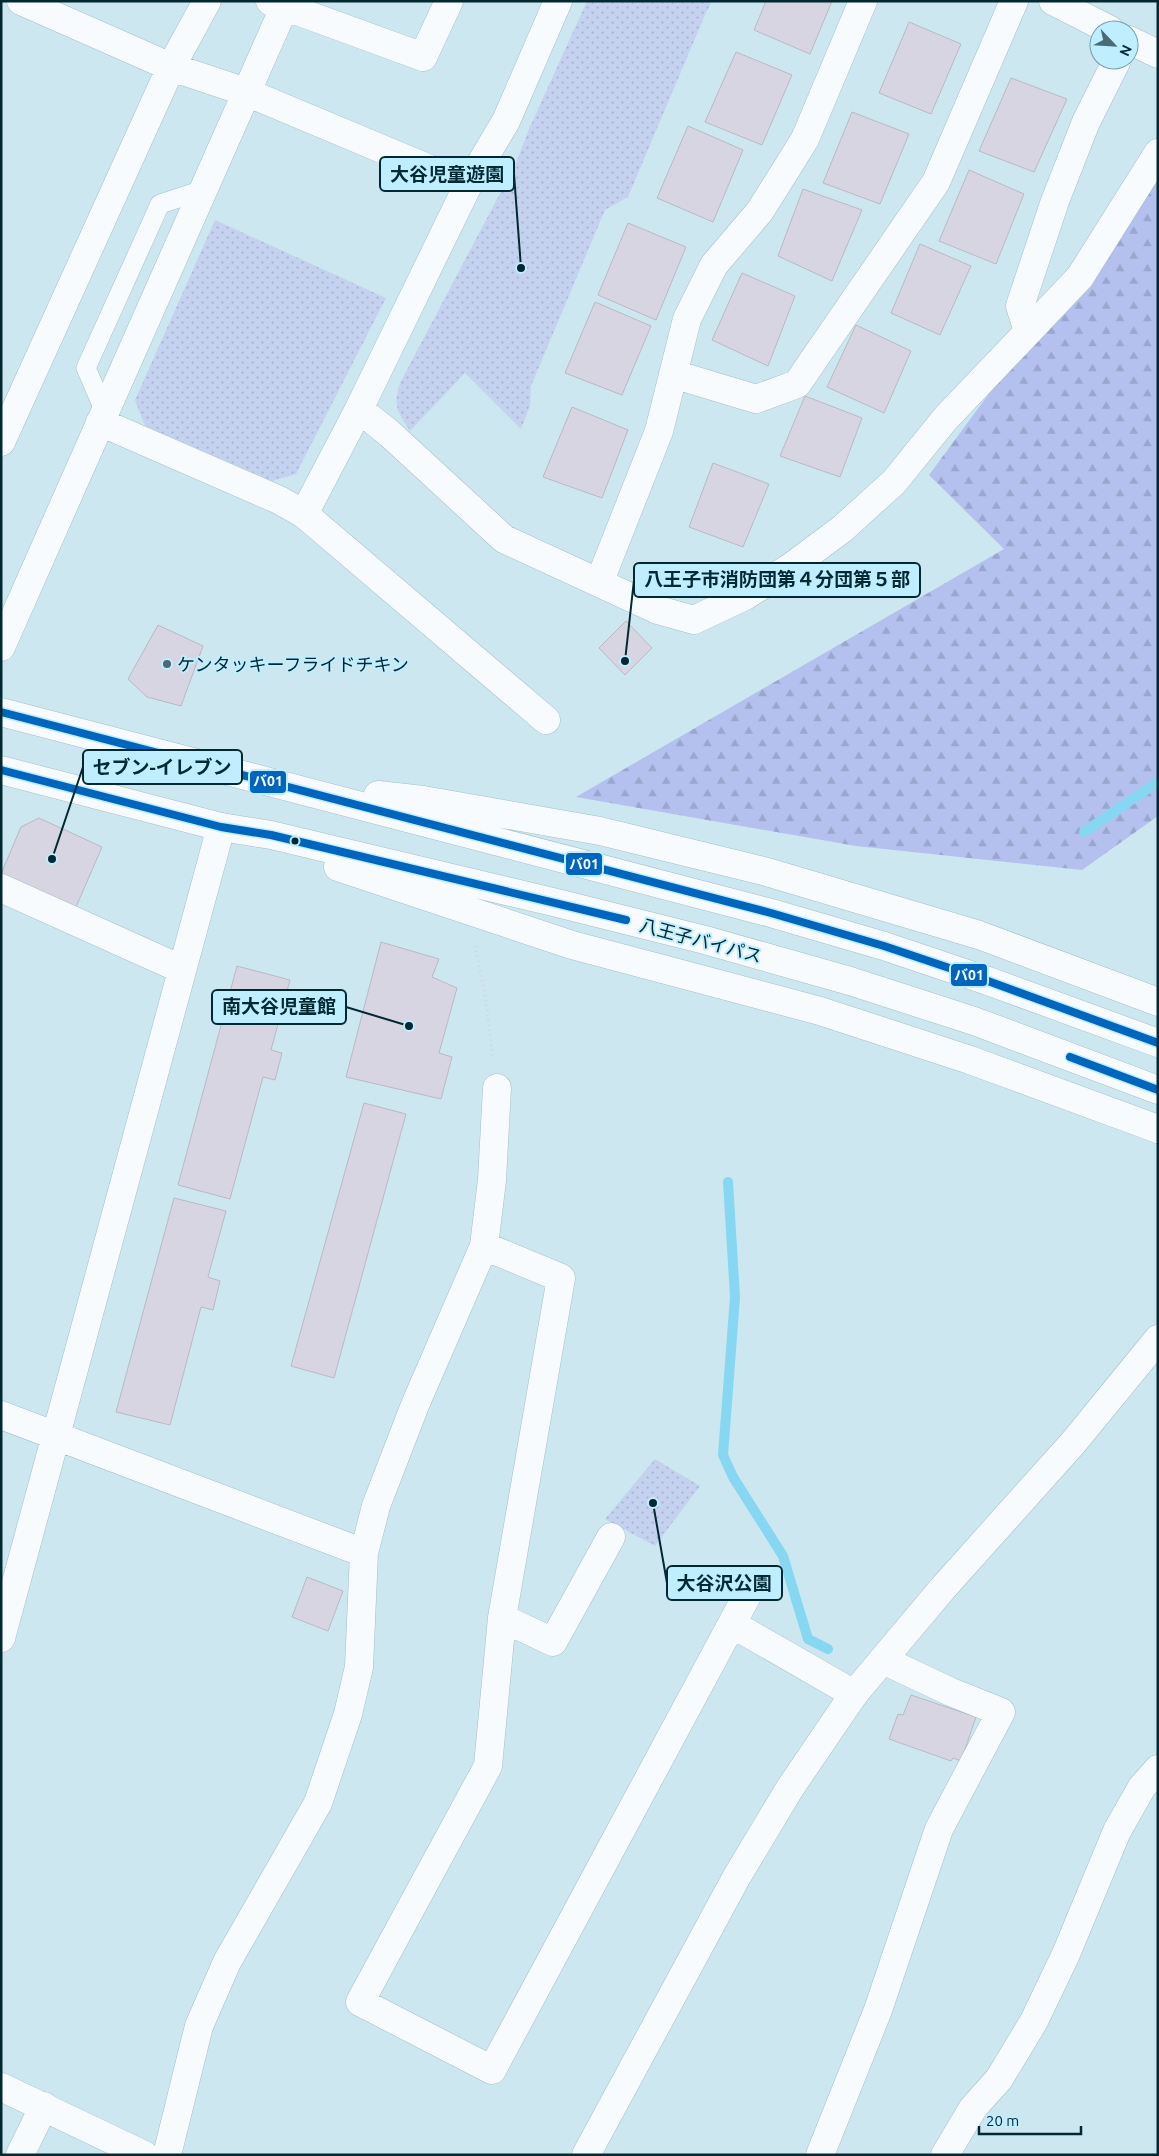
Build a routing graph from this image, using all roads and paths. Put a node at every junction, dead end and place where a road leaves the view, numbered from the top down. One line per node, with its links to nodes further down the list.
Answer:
1 (21, 1): 12 (main road)
2 (208, 1): 12 (main road)
3 (449, 1): 8 (main road)
4 (558, 1): 16 (main road)
5 (863, 1): 18 (main road)
6 (1014, 1): 18 (main road)
7 (1053, 1): 9 (main road)
8 (280, 3): 14 (main road)
9 (1090, 20)
10 (1139, 45): 11 (main road)
11 (1158, 54)
12 (171, 67): 14 (main road); 21 (main road)
13 (1112, 70): 17 (main road)
14 (246, 92): 16 (main road); 20 (main road)
15 (1158, 152): 17 (main road)
16 (468, 185): 19 (main road)
17 (1028, 331): 23 (main road)
18 (673, 374): 23 (main road)
19 (359, 409): 22 (main road); 23 (main road)
20 (103, 417): 22 (main road); 24 (main road)
21 (1, 442)
22 (304, 514): 26 (main road)
23 (599, 583)
24 (1, 647)
25 (1, 712): 28 (main road)
26 (546, 720)
27 (1, 770): 29 (main road, 八王子バイパス)
28 (285, 785): 33 (main road); 34 (main road)
29 (221, 826): 32 (main road); 36 (main road, 八王子バイパス); 37 (main road)
30 (1, 888): 32 (main road)
31 (473, 938): 35 (path)
32 (181, 969): 41 (main road)
33 (1158, 1002)
34 (1158, 1043)
35 (497, 1088): 38 (main road)
36 (1158, 1090)
37 (1158, 1130)
38 (484, 1246): 43 (main road); 45 (main road)
39 (1158, 1339): 48 (main road)
40 (1, 1415): 41 (main road)
41 (55, 1436): 43 (main road); 47 (main road)
42 (612, 1537): 45 (main road)
43 (364, 1554): 55 (main road)
44 (750, 1590): 46 (main road)
45 (502, 1618): 46 (main road)
46 (732, 1624): 49 (main road)
47 (1, 1638)
48 (883, 1660): 49 (main road); 57 (main road)
49 (854, 1694): 56 (main road)
50 (1158, 1769): 58 (main road)
51 (1, 2087): 52 (main road)
52 (44, 2106): 53 (main road); 54 (main road)
53 (20, 2155)
54 (144, 2155)
55 (167, 2155)
56 (586, 2155)
57 (820, 2155)
58 (945, 2155)

